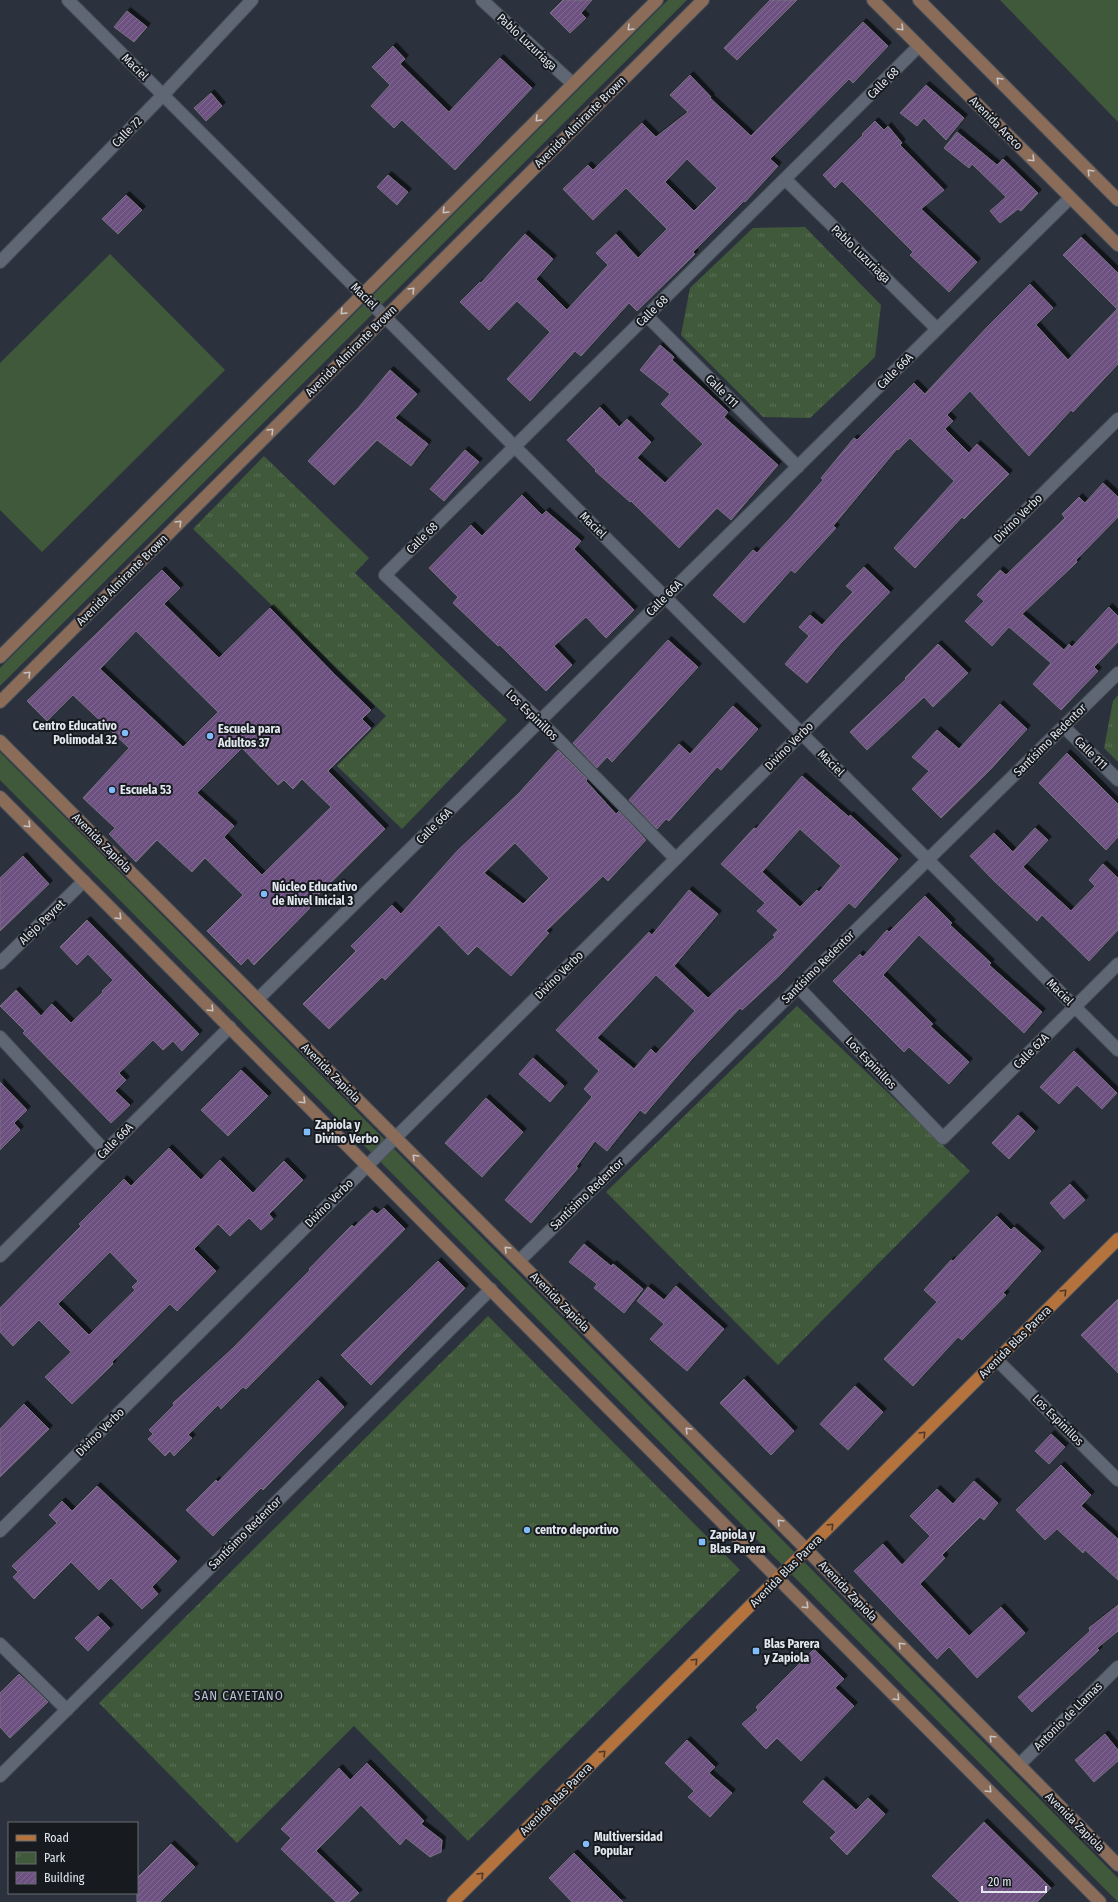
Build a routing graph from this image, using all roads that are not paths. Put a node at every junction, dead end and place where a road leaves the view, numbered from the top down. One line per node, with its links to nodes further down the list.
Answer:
1 (68, 0): 10 (street, Maciel)
2 (252, 0): 10 (street, Calle 72)
3 (482, 0): 9 (street, Pablo Luzuriaga)
4 (657, 0): 9 (main road, one-way to 9)
5 (703, 0): 18 (main road, Avenida Almirante Brown, one-way to 5)
6 (873, 0): 8 (main road, Avenida Areco, one-way to 8)
7 (919, 0): 13 (main road, one-way to 7)
8 (919, 46): 11 (street, Calle 68); 12 (main road, Avenida Areco, one-way to 12)
9 (573, 84): 16 (main road, one-way to 16)
10 (163, 95): 15 (street, Calle 72); 16 (street, Maciel)
11 (785, 179): 17 (street, Calle 68); 19 (street, Pablo Luzuriaga)
12 (1070, 198): 14 (main road, Avenida Areco); 19 (street, Calle 66A)
13 (1118, 200)
14 (1118, 245)
15 (0, 262)
16 (362, 294): 18 (street, Maciel); 25 (main road, one-way to 25)
17 (647, 316): 21 (street, Calle 68); 22 (street, Calle 111)
18 (385, 317): 21 (street, Maciel); 27 (main road, Avenida Almirante Brown, one-way to 18)
19 (938, 329): 22 (street, Calle 66A)
20 (1118, 419): 30 (street, Divino Verbo)
21 (514, 446): 23 (street, Calle 68); 24 (street, Maciel)
22 (798, 467): 24 (street, Calle 66A)
23 (385, 575): 28 (street, Los Espinillos)
24 (665, 597): 28 (street, Calle 66A); 30 (street, Maciel)
25 (0, 657)
26 (1118, 674): 29 (street, Santísimo Redentor)
27 (0, 702)
28 (540, 721): 34 (street, Los Espinillos); 40 (street, Calle 66A)
29 (1064, 727): 32 (street, Calle 111); 35 (street, Santísimo Redentor)
30 (802, 734): 34 (street, Divino Verbo); 35 (street, Maciel)
31 (0, 741): 40 (main road, Avenida Zapiola)
32 (1118, 780)
33 (0, 797): 36 (main road, one-way to 36)
34 (676, 859): 45 (street, Divino Verbo)
35 (927, 860): 39 (street, Santísimo Redentor); 41 (street, Maciel)
36 (84, 881): 37 (street, Alejo Peyret); 42 (main road, one-way to 42)
37 (0, 963)
38 (1118, 964): 41 (street, Calle 62A)
39 (798, 987): 46 (street, Los Espinillos); 51 (street, Santísimo Redentor)
40 (258, 999): 45 (main road, Avenida Zapiola)
41 (1075, 1007): 44 (street, Maciel); 46 (street, Calle 62A)
42 (230, 1028): 47 (street, Calle 66A); 48 (main road, one-way to 48)
43 (0, 1037): 47 (street)
44 (1118, 1050)
45 (396, 1137): 48 (street, Divino Verbo); 51 (main road, Avenida Zapiola, one-way to 45)
46 (943, 1138)
47 (106, 1151): 50 (street, Calle 66A)
48 (368, 1165): 52 (main road); 55 (street, Divino Verbo)
49 (1118, 1239): 53 (main road, Avenida Blas Parera, one-way to 49)
50 (0, 1256)
51 (519, 1261): 56 (main road, Avenida Zapiola, one-way to 51)
52 (491, 1289): 57 (main road); 60 (street, Santísimo Redentor)
53 (997, 1360): 54 (street, Los Espinillos); 56 (main road, Avenida Blas Parera, one-way to 53)
54 (1118, 1480)
55 (0, 1531)
56 (807, 1550): 57 (main road, Avenida Blas Parera); 61 (main road, Avenida Zapiola, one-way to 56)
57 (779, 1578): 64 (main road, Avenida Blas Parera, one-way to 57); 65 (main road, one-way to 65)
58 (0, 1644): 60 (street)
59 (1118, 1667): 61 (street, Antonio de Llamas)
60 (67, 1710): 62 (street, Santísimo Redentor)
61 (1019, 1765): 63 (main road, Avenida Zapiola)
62 (0, 1776)
63 (1118, 1865)
64 (453, 1902)
65 (1100, 1902)

